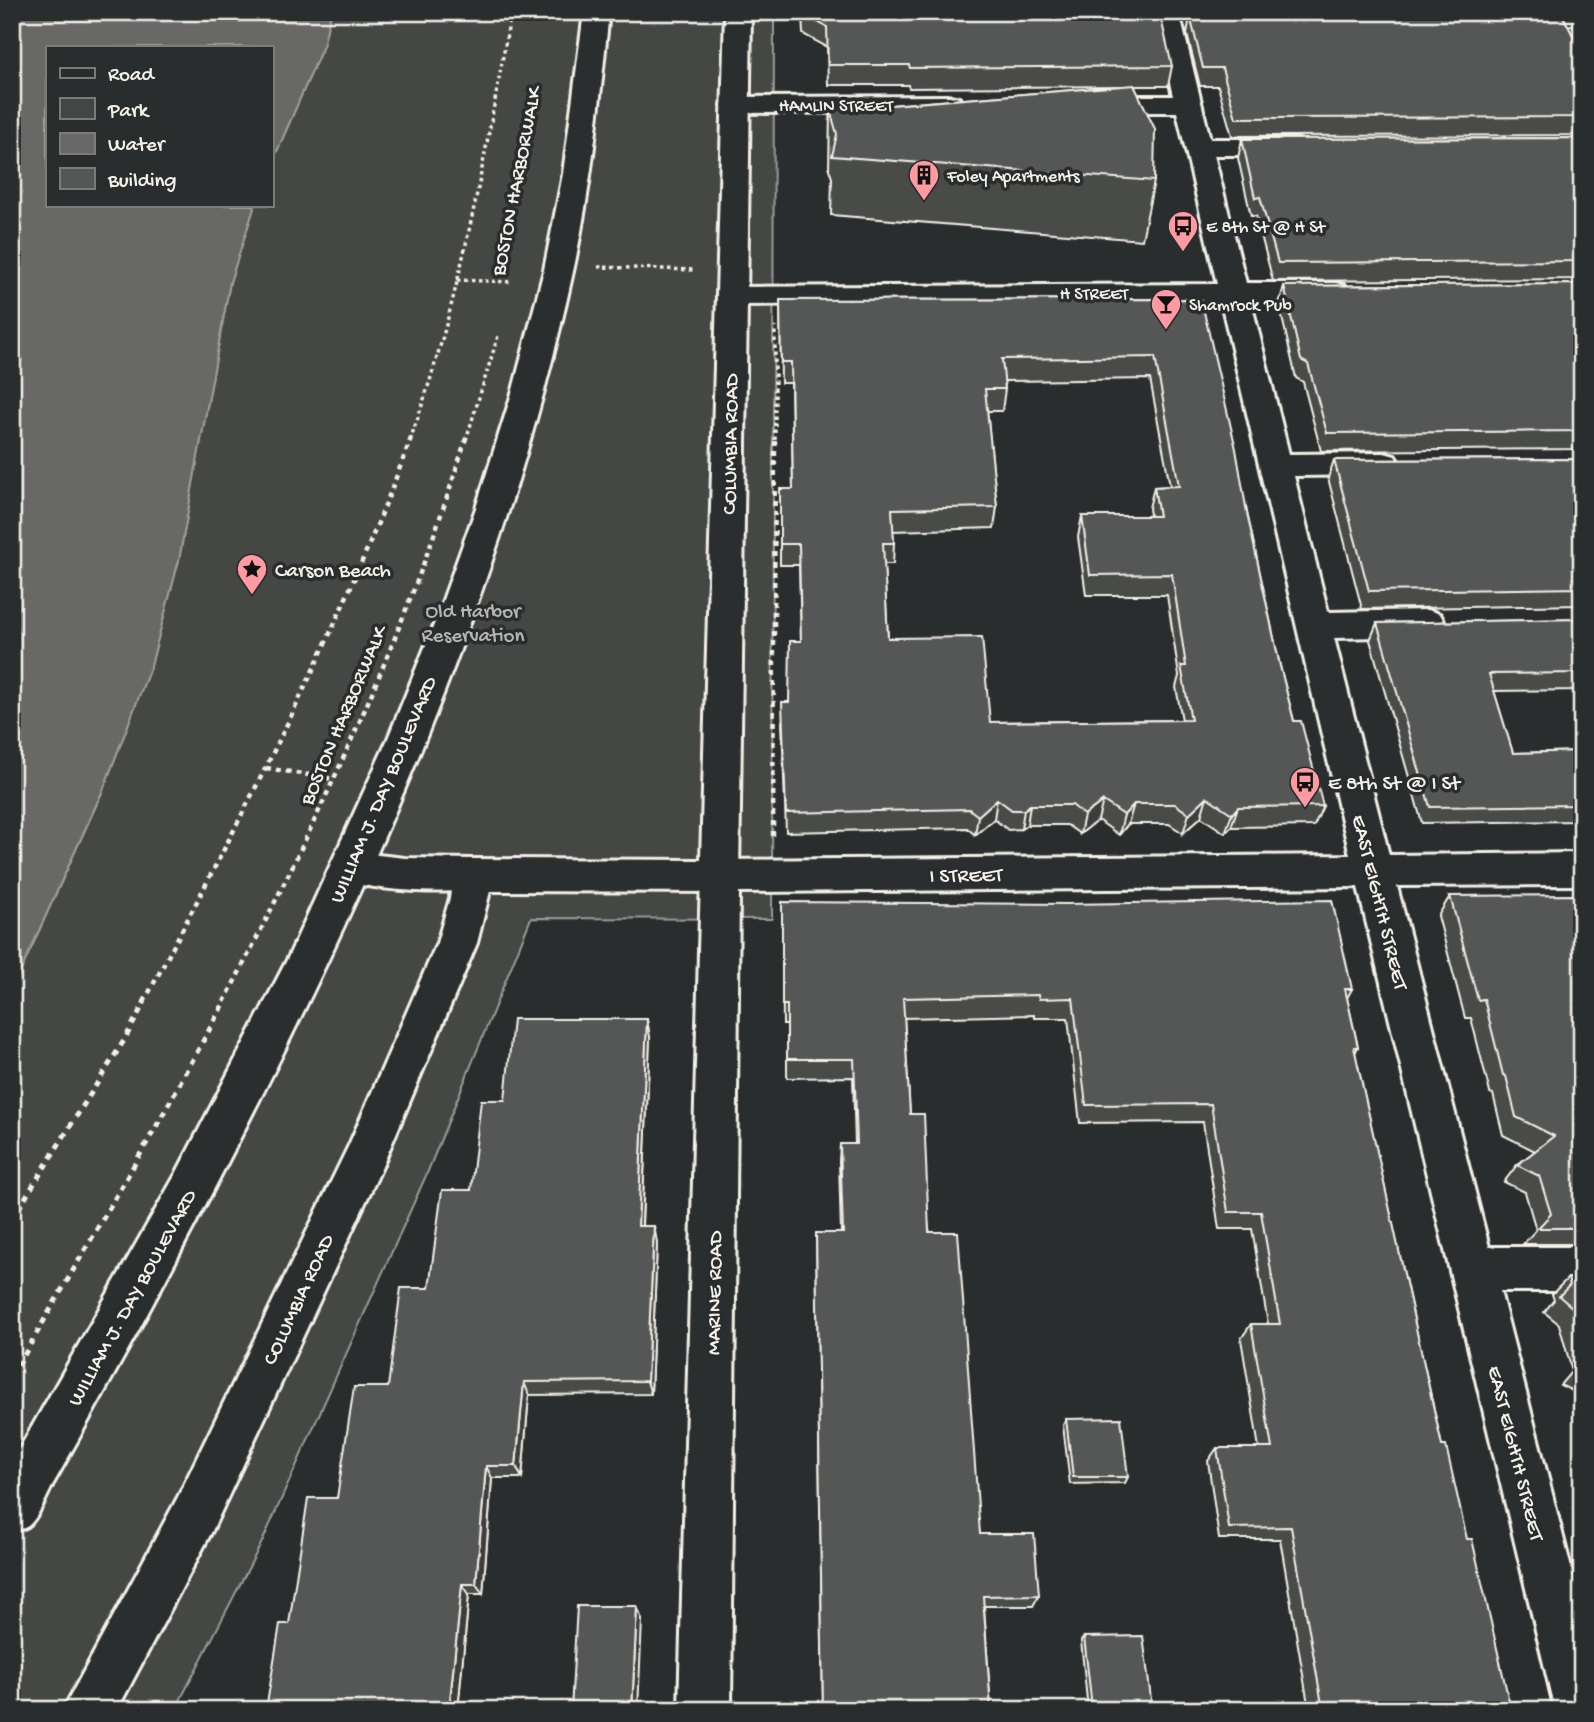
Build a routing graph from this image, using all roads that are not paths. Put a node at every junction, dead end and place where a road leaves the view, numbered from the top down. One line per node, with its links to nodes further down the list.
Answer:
1 (597, 12): 19 (street, WILLIAM J. DAY BOULEVARD)
2 (738, 12): 9 (street, COLUMBIA ROAD)
3 (1582, 16): 5 (street)
4 (1176, 17): 8 (street, EAST EIGHTH STREET)
5 (1489, 17)
6 (968, 104): 9 (street, HAMLIN STREET)
7 (1062, 104): 8 (street)
8 (1188, 104): 11 (street, EAST EIGHTH STREET)
9 (735, 105): 14 (street, COLUMBIA ROAD)
10 (1312, 147): 11 (street)
11 (1199, 148): 13 (street, EAST EIGHTH STREET)
12 (1362, 292): 13 (street, H STREET)
13 (1233, 293): 14 (street, H STREET); 15 (street, EAST EIGHTH STREET)
14 (733, 296): 23 (street, COLUMBIA ROAD)
15 (1275, 464): 16 (street); 18 (street, EAST EIGHTH STREET)
16 (1410, 464)
17 (1463, 623): 18 (street)
18 (1315, 625): 21 (street, EAST EIGHTH STREET)
19 (351, 868): 22 (street, I STREET); 26 (street, WILLIAM J. DAY BOULEVARD)
20 (1582, 869): 21 (street, I STREET)
21 (1373, 870): 23 (street, I STREET); 24 (street, EAST EIGHTH STREET)
22 (472, 875): 23 (street, I STREET); 27 (street, COLUMBIA ROAD)
23 (720, 876): 28 (street, MARINE ROAD)
24 (1473, 1269): 25 (street); 29 (street, EAST EIGHTH STREET)
25 (1582, 1269)
26 (12, 1508)
27 (89, 1710)
28 (705, 1710)
29 (1581, 1710)

